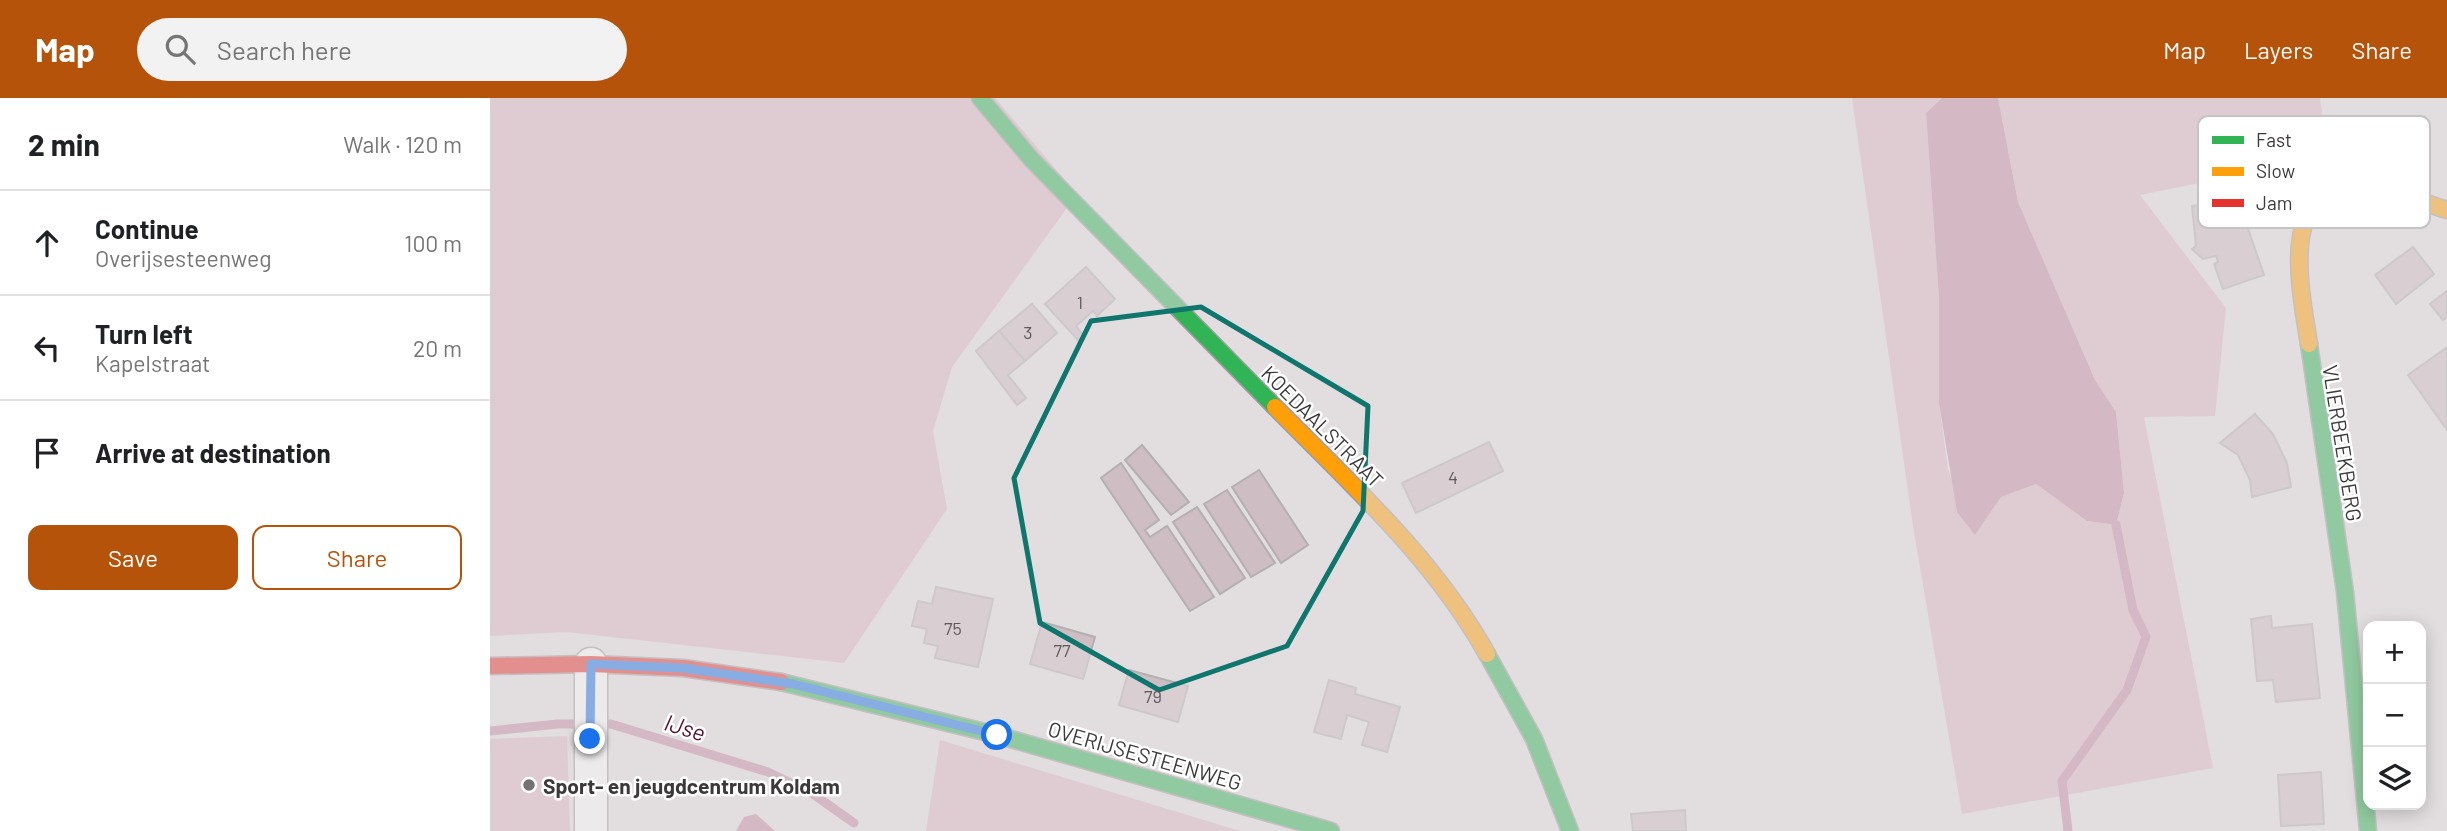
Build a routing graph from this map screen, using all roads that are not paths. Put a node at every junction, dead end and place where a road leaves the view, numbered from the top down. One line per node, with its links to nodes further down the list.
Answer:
1 (980, 98): 9 (street, KOEDAALSTRAAT)
2 (2430, 205): 3 (street, VLIERBEEKBERG)
3 (2447, 210)
4 (2302, 228): 10 (street, VLIERBEEKBERG)
5 (591, 664): 6 (street, OVERIJSESTEENWEG); 7 (street); 8 (street, OVERIJSESTEENWEG)
6 (490, 666)
7 (591, 831)
8 (1331, 831)
9 (1570, 831)
10 (2368, 831)

